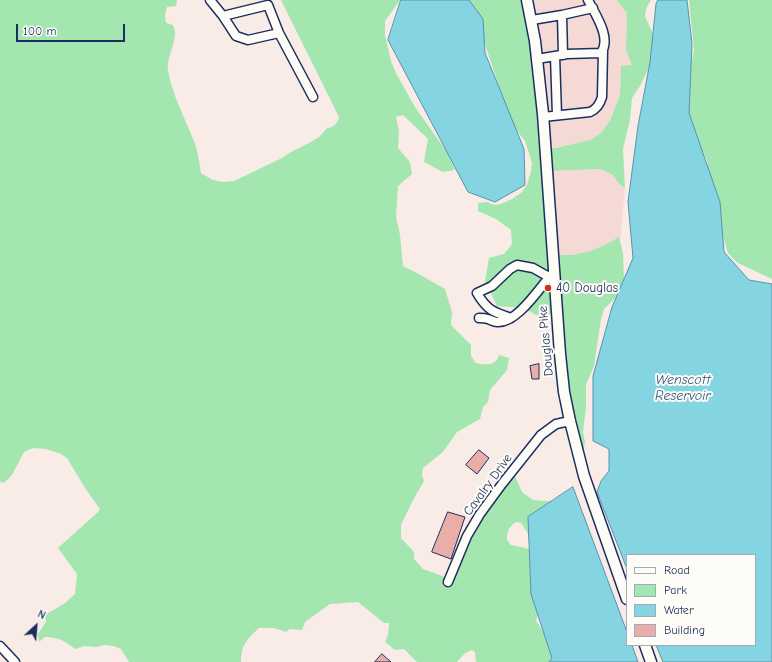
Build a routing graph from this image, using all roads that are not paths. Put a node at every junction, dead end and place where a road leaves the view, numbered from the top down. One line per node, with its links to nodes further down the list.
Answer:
1 (210, 0): 6 (street)
2 (527, 0): 7 (main road, Douglas Pike)
3 (588, 0): 4 (street)
4 (593, 8): 5 (street); 9 (street)
5 (562, 15): 7 (street); 10 (street)
6 (223, 16): 8 (street); 8 (street)
7 (532, 20): 11 (main road, Douglas Pike)
8 (279, 33): 12 (street)
9 (602, 51): 10 (street); 13 (street)
10 (559, 56): 11 (street); 13 (street)
11 (537, 59): 14 (main road, Douglas Pike)
12 (313, 97)
13 (557, 115): 14 (street)
14 (543, 117): 15 (main road, Douglas Pike)
15 (551, 274): 17 (street); 17 (street); 18 (main road, Douglas Pike)
16 (479, 318): 17 (street)
17 (511, 318)
18 (570, 421): 19 (street, Cavalry Drive); 20 (main road, Douglas Pike)
19 (448, 582)
20 (626, 596)
21 (0, 646): 23 (street)
22 (645, 646): 24 (main road)
23 (16, 662)
24 (651, 662)

